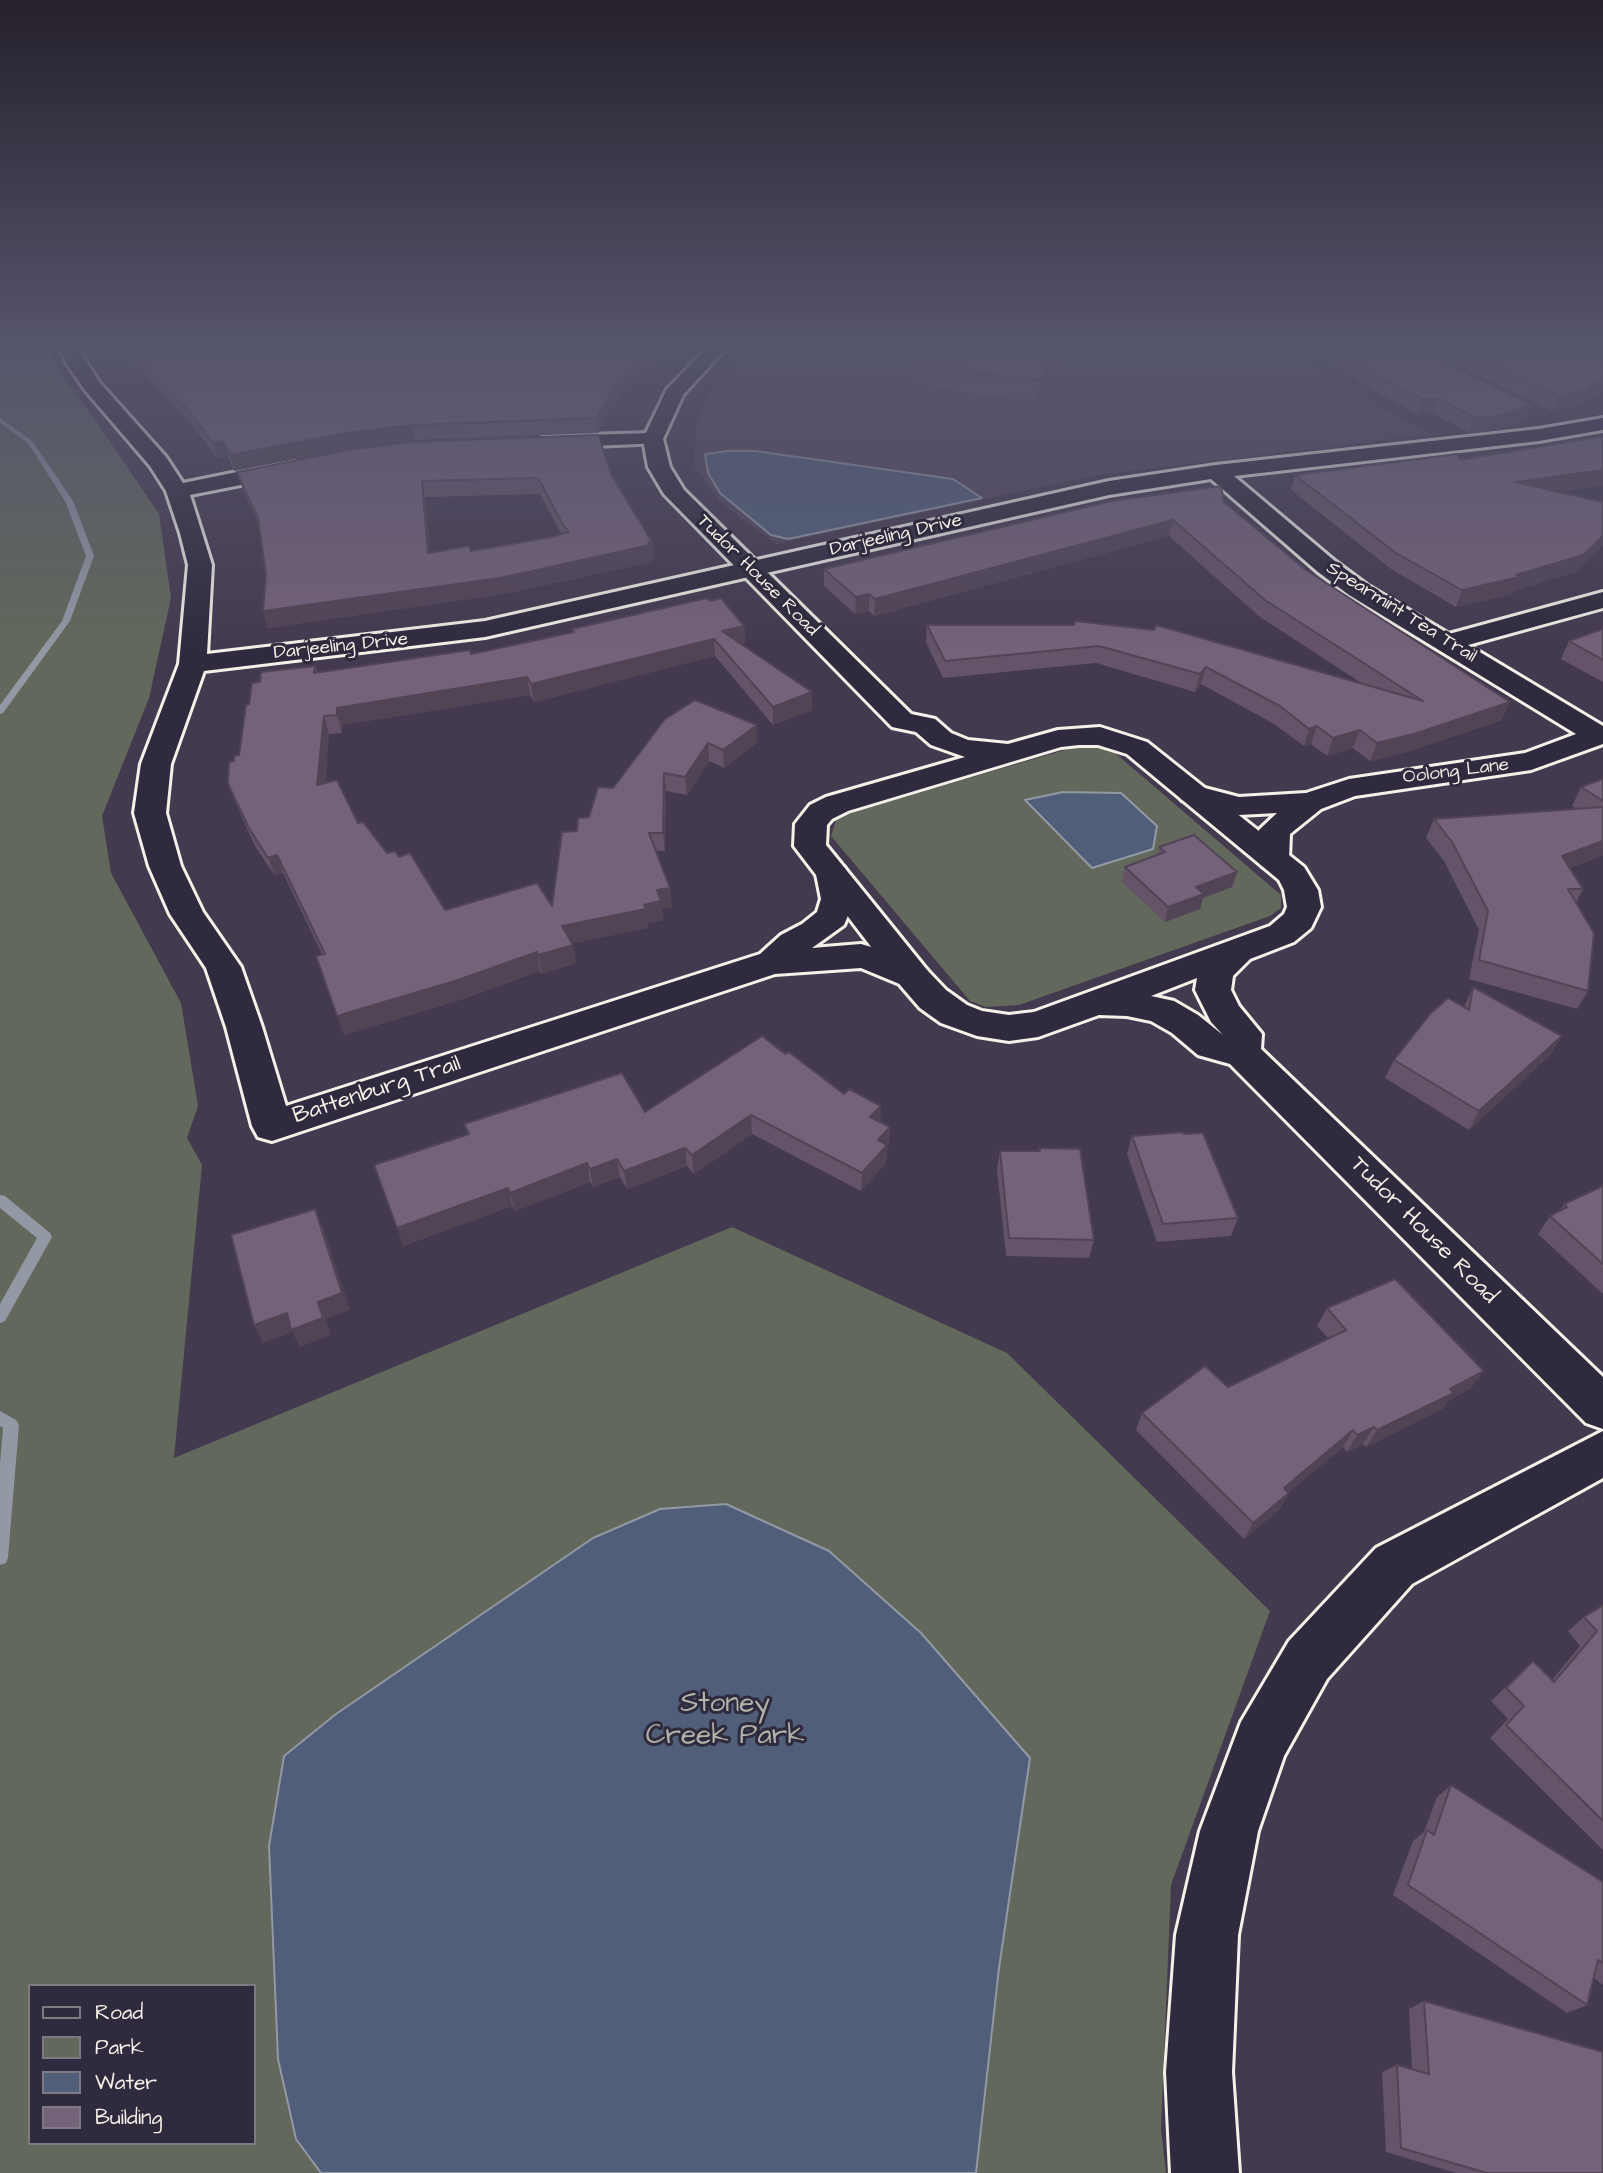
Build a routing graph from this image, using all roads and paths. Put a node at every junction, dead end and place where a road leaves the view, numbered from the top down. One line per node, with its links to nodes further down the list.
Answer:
1 (147, 449): 6 (street, Battenburg Trail)
2 (655, 449): 7 (street, Tudor House Road)
3 (1411, 449): 5 (street, Darjeeling Drive)
4 (317, 463): 6 (street)
5 (1216, 472): 7 (street, Darjeeling Drive); 9 (street, Spearmint Tea Trail)
6 (177, 491): 10 (street, Battenburg Trail)
7 (751, 570): 10 (street, Darjeeling Drive); 12 (street, Tudor House Road)
8 (1603, 600): 9 (street)
9 (1446, 643): 11 (street, Spearmint Tea Trail)
10 (193, 664): 20 (street, Battenburg Trail)
11 (1599, 736): 16 (street, Oolong Lane)
12 (907, 742): 13 (street, Tudor House Road); 14 (street)
13 (1023, 750): 14 (street, Tudor House Road); 15 (street, Tudor House Road)
14 (886, 789): 18 (street, Tudor House Road)
15 (1193, 794): 16 (street, Oolong Lane); 17 (street, Tudor House Road)
16 (1310, 802): 17 (street, Oolong Lane)
17 (1273, 859): 19 (street, Tudor House Road)
18 (832, 874): 20 (street, Battenburg Trail); 21 (street, Tudor House Road)
19 (1237, 951): 22 (street, Tudor House Road); 23 (street, Tudor House Road)
20 (772, 962): 21 (street, Battenburg Trail)
21 (914, 978): 22 (street, Tudor House Road)
22 (1091, 1004): 23 (street, Tudor House Road)
23 (1242, 1053): 24 (street, Tudor House Road)
24 (1603, 1408)
25 (1603, 1453): 26 (street)
26 (1205, 2173)

